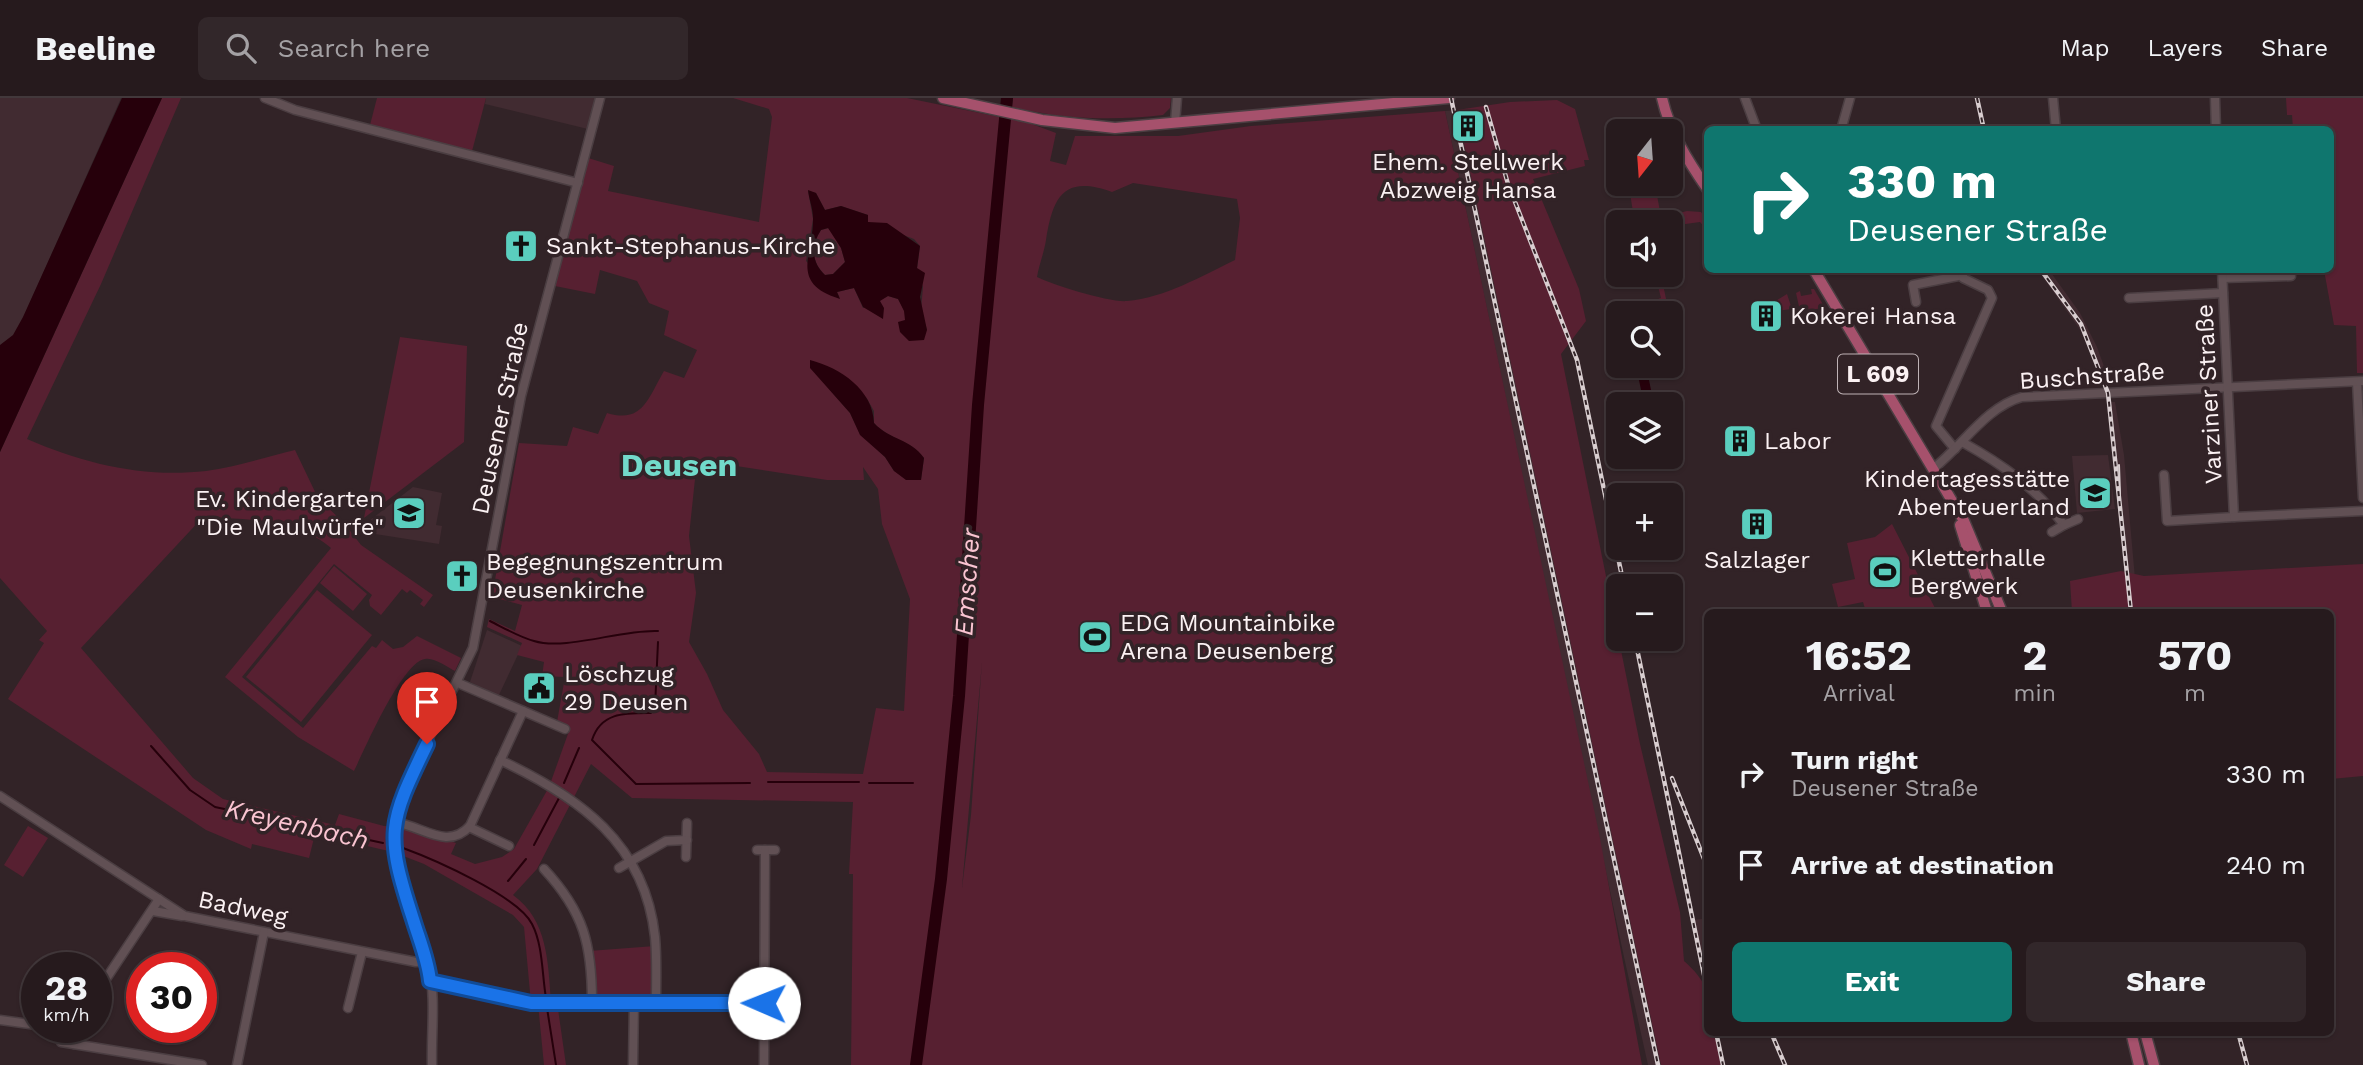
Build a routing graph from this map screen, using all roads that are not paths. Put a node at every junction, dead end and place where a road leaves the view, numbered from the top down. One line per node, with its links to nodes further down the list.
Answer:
1 (265, 98): 16 (street)
2 (600, 98): 16 (street, Deusener Straße)
3 (943, 98): 11 (main road)
4 (1177, 98): 11 (street)
5 (1449, 98): 11 (main road)
6 (1662, 98): 17 (main road)
7 (1745, 98): 12 (street)
8 (1850, 98): 13 (street)
9 (2053, 98): 14 (street)
10 (2215, 98): 15 (street)
11 (1175, 122)
12 (1756, 126)
13 (1841, 126)
14 (2056, 126)
15 (2216, 126)
16 (578, 183): 40 (street, Deusener Straße)
17 (1704, 184)
18 (1816, 273): 29 (main road, L 609)
19 (1959, 273): 25 (street)
20 (1963, 273): 28 (street)
21 (2222, 274): 22 (street); 23 (street, Varziner Straße)
22 (2291, 276)
23 (2223, 293): 24 (street); 27 (street, Varziner Straße)
24 (2129, 298)
25 (1916, 302)
26 (2360, 382): 27 (street, Buschstraße); 31 (street)
27 (2227, 388): 28 (street, Buschstraße); 34 (street, Varziner Straße)
28 (1958, 446): 29 (street, Buschstraße); 36 (street)
29 (1934, 468): 32 (main road, L 609)
30 (2164, 475): 34 (street, Varziner Straße)
31 (2363, 498)
32 (1957, 511): 38 (main road, L 609); 39 (main road, L 609)
33 (2363, 511): 34 (street, Varziner Straße)
34 (2234, 517)
35 (2078, 519): 36 (street)
36 (2064, 525): 37 (street)
37 (2052, 532)
38 (1986, 609)
39 (2001, 609)
40 (458, 683): 41 (street); 45 (street, Deusener Straße)
41 (523, 711): 42 (street); 43 (street)
42 (565, 729)
43 (500, 760): 47 (street); 52 (street)
44 (0, 796): 55 (street, Badweg)
45 (394, 822): 47 (street); 60 (street, Deusener Straße)
46 (687, 823): 48 (street)
47 (469, 827): 49 (street)
48 (687, 841): 51 (street); 52 (street)
49 (509, 846)
50 (775, 850): 66 (street)
51 (686, 858)
52 (631, 862): 53 (street); 65 (street)
53 (619, 868)
54 (544, 869): 63 (street)
55 (159, 899): 56 (street); 57 (street, Badweg)
56 (153, 911): 57 (street); 61 (street)
57 (185, 916): 58 (street, Badweg)
58 (264, 932): 59 (street, Badweg); 76 (street)
59 (362, 952): 60 (street, Badweg); 67 (street)
60 (426, 961): 62 (street, Deusener Straße)
61 (112, 971)
62 (430, 981): 63 (street); 74 (street, Deusener Straße)
63 (592, 1002): 64 (street)
64 (634, 1002): 65 (street); 78 (street)
65 (656, 1002): 66 (street)
66 (764, 1003): 79 (street)
67 (348, 1008)
68 (0, 1020): 69 (street)
69 (21, 1023)
70 (2132, 1036): 80 (main road)
71 (2146, 1036): 81 (main road)
72 (68, 1043): 73 (street)
73 (74, 1044): 75 (street)
74 (432, 1062): 77 (street)
75 (202, 1065)
76 (237, 1065)
77 (424, 1065)
78 (633, 1065)
79 (764, 1065)
80 (2139, 1065)
81 (2154, 1065)

